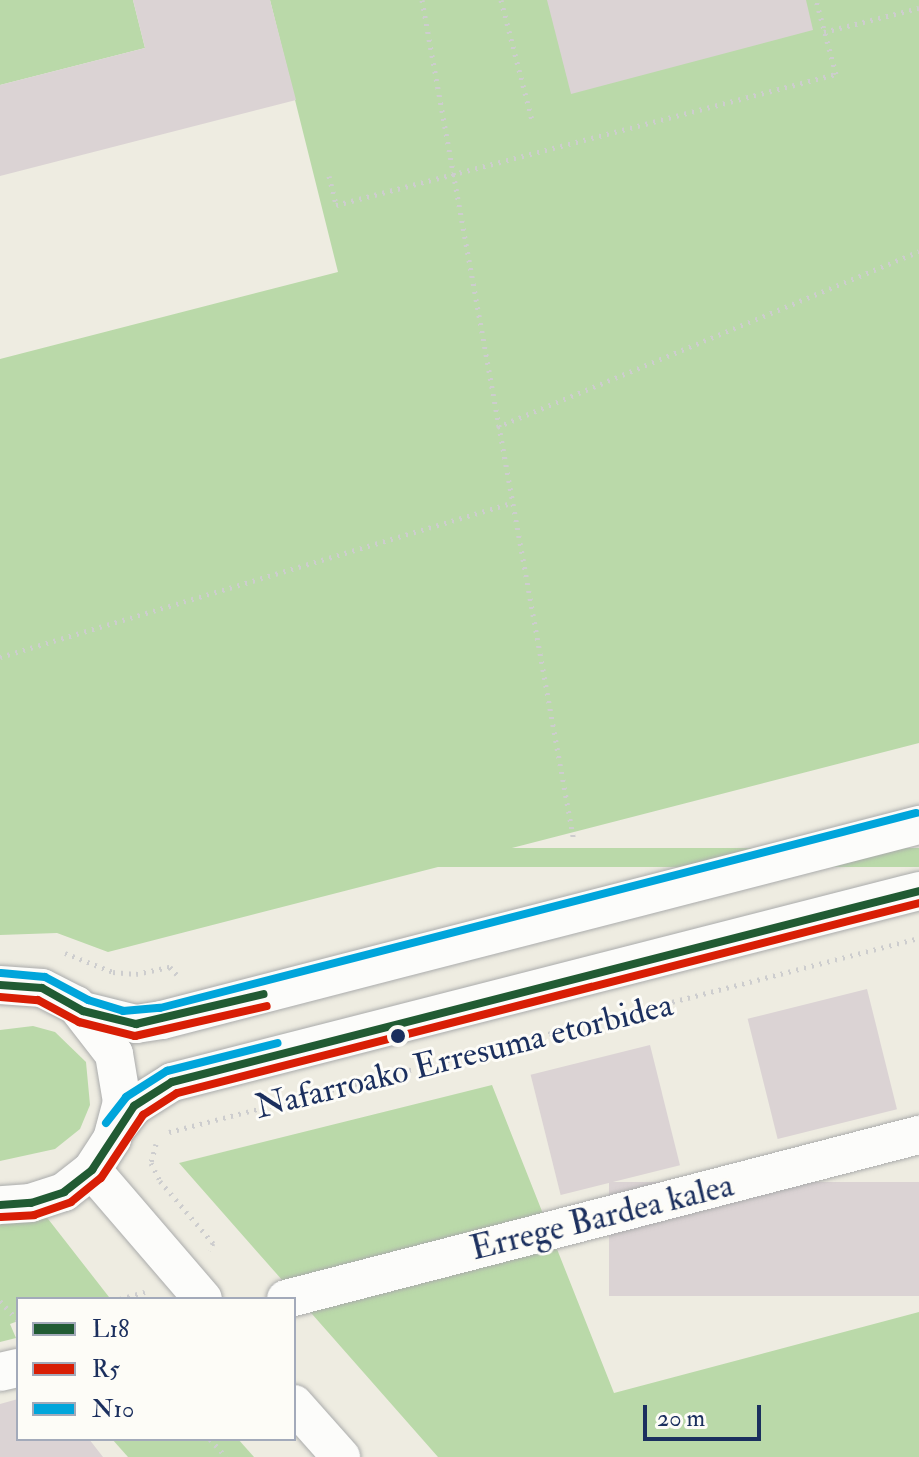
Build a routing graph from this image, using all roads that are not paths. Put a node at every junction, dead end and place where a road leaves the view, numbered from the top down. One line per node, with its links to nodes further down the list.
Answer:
1 (919, 825): 4 (street)
2 (919, 891): 5 (street)
3 (0, 985): 4 (street)
4 (83, 1011): 5 (street)
5 (115, 1130): 7 (street)
6 (919, 1135): 10 (street, Errege Bardea kalea)
7 (92, 1170): 8 (street); 9 (street)
8 (0, 1205)
9 (201, 1297)
10 (294, 1297)
11 (296, 1406): 12 (street)
12 (341, 1457)

